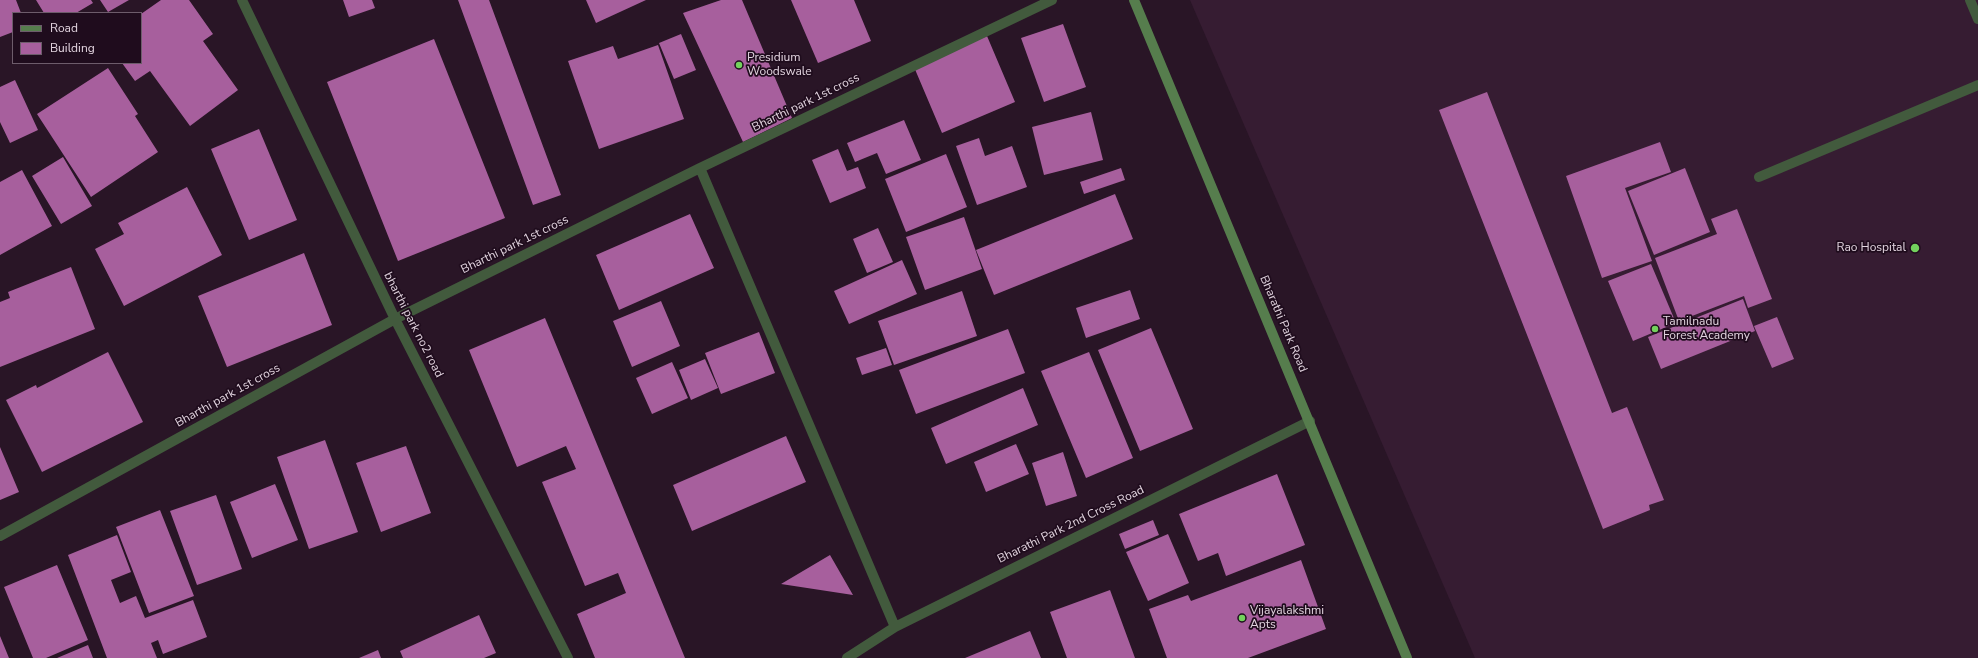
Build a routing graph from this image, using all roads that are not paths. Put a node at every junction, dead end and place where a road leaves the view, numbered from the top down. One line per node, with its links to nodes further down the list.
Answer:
1 (242, 0): 9 (street, bharthi park no2 road)
2 (1052, 0): 7 (street, Bharthi park 1st cross)
3 (1134, 0): 10 (main road, Bharathi Park Road)
4 (1970, 0): 5 (street)
5 (1978, 19)
6 (1978, 85): 8 (street)
7 (700, 168): 9 (street, Bharthi park 1st cross); 12 (street)
8 (1760, 176)
9 (395, 319): 11 (street, Bharthi park 1st cross); 13 (street, bharthi park no2 road)
10 (1310, 421): 12 (street, Bharathi Park 2nd Cross Road); 15 (main road, Bharathi Park Road)
11 (0, 536)
12 (895, 626): 14 (street, Bharathi Park 2nd Cross Road)
13 (568, 658)
14 (847, 658)
15 (1407, 658)

